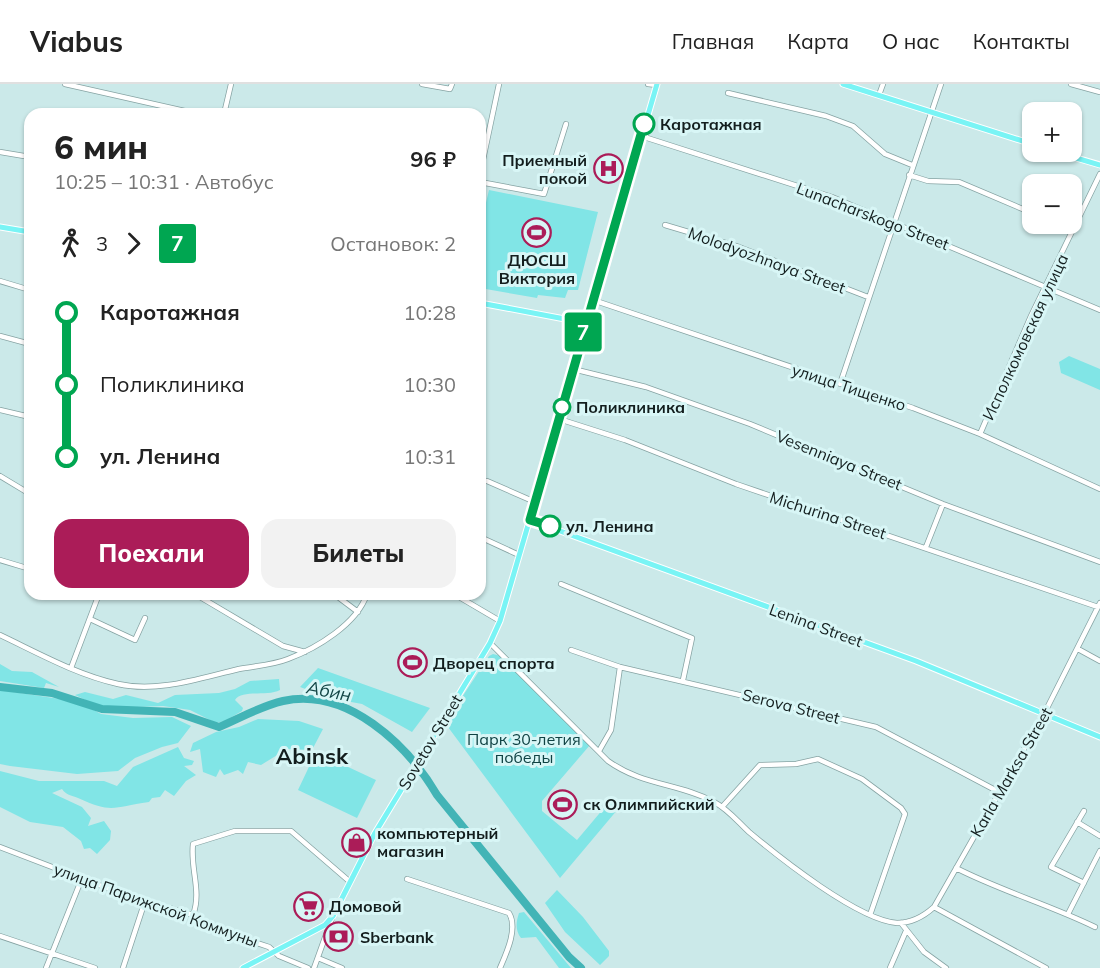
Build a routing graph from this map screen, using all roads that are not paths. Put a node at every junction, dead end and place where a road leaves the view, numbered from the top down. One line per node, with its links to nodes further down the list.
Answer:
1 (65, 84): 15 (street)
2 (231, 84): 16 (street)
3 (422, 84): 4 (street)
4 (452, 84)
5 (500, 84): 21 (street)
6 (648, 84): 7 (street)
7 (657, 84): 19 (main road, Sovetov Street)
8 (843, 84): 14 (main road)
9 (884, 84): 14 (street)
10 (941, 84): 17 (street)
11 (1071, 84): 12 (street)
12 (1100, 92)
13 (728, 93): 25 (street)
14 (879, 95): 17 (main road)
15 (171, 108)
16 (225, 108)
17 (931, 112): 20 (main road); 25 (street)
18 (566, 124): 29 (street)
19 (641, 136): 31 (street, Lunacharskogo Street); 39 (main road, Sovetov Street)
20 (1022, 141)
21 (486, 144)
22 (0, 152): 23 (street)
23 (24, 156)
24 (1082, 160): 26 (main road)
25 (912, 165): 28 (street)
26 (1100, 165)
27 (1100, 174): 36 (street, Исполкомовская улица)
28 (909, 175): 30 (street); 31 (street)
29 (486, 183)
30 (1022, 209)
31 (892, 223): 36 (street, Lunacharskogo Street); 38 (street)
32 (665, 225): 38 (street, Molodyozhnaya Street)
33 (0, 227): 34 (main road)
34 (24, 231)
35 (0, 281): 37 (street)
36 (1047, 287): 41 (street, Lunacharskogo Street); 50 (street, Исполкомовская улица)
37 (24, 288)
38 (868, 297): 46 (street)
39 (592, 300): 42 (main road, Sovetov Street); 46 (street, улица Тищенко)
40 (486, 304): 42 (main road)
41 (1100, 310)
42 (586, 323): 45 (main road, Sovetov Street)
43 (0, 336): 44 (street)
44 (24, 342)
45 (573, 369): 49 (main road, Sovetov Street); 56 (street, Vesenniaya Street)
46 (840, 384): 50 (street, улица Тищенко)
47 (0, 410): 48 (street)
48 (24, 416)
49 (559, 419): 55 (main road, Sovetov Street); 59 (street, Michurina Street)
50 (980, 434): 53 (street, улица Тищенко)
51 (0, 476): 54 (street)
52 (487, 481): 55 (street)
53 (1100, 489)
54 (24, 490)
55 (535, 502): 57 (main road, Sovetov Street)
56 (943, 504): 59 (street); 62 (street, Vesenniaya Street)
57 (530, 520): 60 (main road, Sovetov Street); 84 (main road, Lenina Street)
58 (486, 540): 60 (street)
59 (926, 547): 70 (street, Michurina Street)
60 (519, 555): 74 (main road, Sovetov Street)
61 (0, 560): 63 (street)
62 (1100, 562)
63 (24, 567)
64 (561, 584): 83 (street)
65 (97, 600): 73 (street)
66 (205, 600): 79 (street)
67 (342, 600): 71 (street)
68 (364, 600): 71 (street)
69 (464, 600): 74 (street)
70 (1099, 605): 77 (street, Karla Marksa Street)
71 (358, 612): 79 (street)
72 (145, 618): 73 (street)
73 (90, 619): 82 (street)
74 (500, 621): 76 (main road, Sovetov Street)
75 (0, 635): 82 (street)
76 (490, 643): 86 (street); 97 (main road, Sovetov Street)
77 (1078, 649): 80 (street); 84 (street, Karla Marksa Street)
78 (571, 650): 81 (street, Serova Street)
79 (304, 652): 82 (street)
80 (1100, 661)
81 (620, 667): 83 (street, Serova Street); 86 (street)
82 (71, 668)
83 (683, 680): 87 (street, Serova Street)
84 (1044, 714): 85 (main road, Lenina Street); 87 (street, Karla Marksa Street)
85 (1100, 737)
86 (599, 751): 88 (street)
87 (999, 792): 94 (street, Karla Marksa Street)
88 (722, 807): 103 (street); 103 (street)
89 (1084, 811): 90 (street)
90 (1077, 822): 91 (street); 98 (street)
91 (1100, 837)
92 (0, 848): 95 (street, улица Парижской Коммуны)
93 (1100, 851): 98 (street)
94 (956, 868): 100 (street, Karla Marksa Street); 101 (street)
95 (82, 878): 99 (street, улица Парижской Коммуны); 110 (street)
96 (407, 879): 119 (street)
97 (349, 881): 102 (street); 104 (main road, Sovetov Street)
98 (1084, 883): 101 (street)
99 (145, 901): 102 (street, улица Парижской Коммуны); 114 (street)
100 (934, 907): 105 (street); 122 (street)
101 (1068, 914): 106 (street)
102 (194, 915): 109 (street, улица Парижской Коммуны)
103 (870, 915): 105 (street)
104 (333, 916): 109 (main road); 111 (street)
105 (902, 923): 107 (street)
106 (1095, 927)
107 (906, 931): 120 (street); 121 (street)
108 (0, 936): 110 (street)
109 (276, 951): 115 (main road); 116 (street, улица Парижской Коммуны)
110 (51, 954): 112 (street); 113 (street)
111 (318, 958): 117 (street); 118 (street)
112 (46, 968)
113 (95, 968)
114 (123, 968)
115 (243, 968)
116 (308, 968)
117 (314, 968)
118 (342, 968)
119 (500, 968)
120 (890, 968)
121 (946, 968)
122 (1046, 968)

